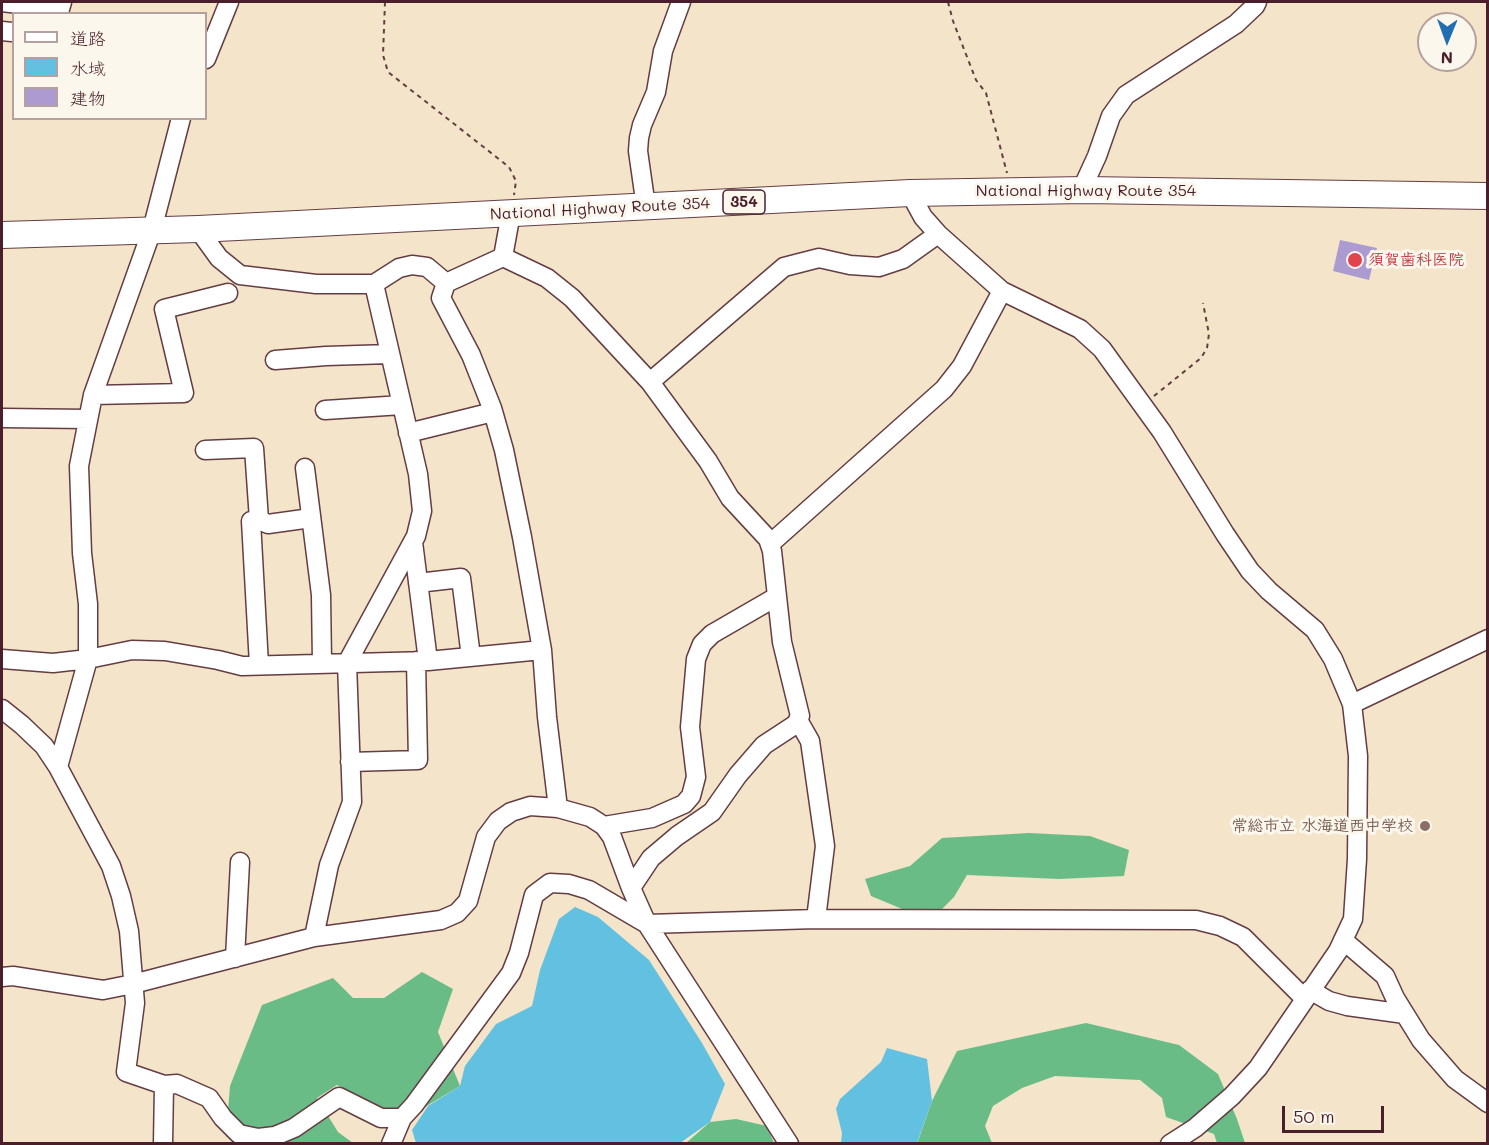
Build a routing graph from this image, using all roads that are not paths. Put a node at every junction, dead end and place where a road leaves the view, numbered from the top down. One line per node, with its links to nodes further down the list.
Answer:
1 (2, 2): 5 (street)
2 (229, 2): 6 (street)
3 (681, 2): 11 (street)
4 (1257, 2): 8 (street)
5 (62, 8)
6 (207, 57)
7 (180, 120): 14 (street)
8 (1086, 190): 9 (highway, National Highway Route 354 / 354); 10 (highway, National Highway Route 354 / 354)
9 (910, 193): 11 (highway, National Highway Route 354 / 354); 15 (street)
10 (1488, 196)
11 (646, 207): 12 (highway, National Highway Route 354 / 354)
12 (511, 213): 13 (highway, National Highway Route 354 / 354); 17 (street)
13 (198, 229): 14 (highway, National Highway Route 354 / 354); 19 (street)
14 (152, 231): 16 (highway, National Highway Route 354 / 354); 25 (street)
15 (938, 234): 20 (street); 24 (street)
16 (2, 235)
17 (503, 257): 18 (street); 24 (street)
18 (446, 283): 19 (street); 28 (street)
19 (374, 284): 22 (street)
20 (1002, 291): 37 (street); 49 (street)
21 (228, 293): 25 (street)
22 (390, 354): 23 (street); 26 (street)
23 (275, 360)
24 (650, 382): 37 (street)
25 (93, 395): 30 (street)
26 (402, 405): 27 (street); 31 (street)
27 (325, 410)
28 (493, 412): 31 (street); 41 (street)
29 (2, 418): 30 (street)
30 (88, 419): 44 (street)
31 (408, 433): 36 (street)
32 (205, 450): 35 (street)
33 (304, 468): 34 (street)
34 (311, 519): 35 (street); 46 (street)
35 (259, 520): 48 (street)
36 (413, 542): 38 (street); 47 (street)
37 (770, 544): 39 (street)
38 (418, 584): 42 (street); 45 (street)
39 (776, 597): 51 (street); 55 (street)
40 (1488, 639): 49 (street)
41 (542, 650): 42 (street); 54 (street)
42 (471, 657): 45 (street)
43 (2, 659): 44 (street)
44 (88, 659): 48 (street); 53 (street)
45 (422, 661): 47 (street); 52 (street)
46 (322, 663): 47 (street); 48 (street)
47 (347, 663): 52 (street)
48 (259, 665)
49 (1353, 704): 61 (street)
50 (2, 709): 53 (street)
51 (798, 720): 57 (street); 58 (street)
52 (350, 762): 60 (street)
53 (58, 767): 64 (street)
54 (558, 808): 55 (street); 60 (street)
55 (604, 826): 57 (street)
56 (240, 862): 62 (street)
57 (631, 888): 59 (street)
58 (816, 919): 59 (street); 65 (street)
59 (647, 924): 69 (street); 72 (street)
60 (314, 937): 62 (street)
61 (1343, 940): 65 (street); 66 (street)
62 (235, 958): 64 (street)
63 (2, 977): 64 (street)
64 (133, 984): 67 (street)
65 (1308, 994): 66 (street); 73 (street)
66 (1405, 1014): 68 (street)
67 (164, 1085): 69 (street); 70 (street)
68 (1488, 1103)
69 (402, 1118): 71 (street)
70 (163, 1143)
71 (391, 1143)
72 (789, 1143)
73 (1170, 1143)

